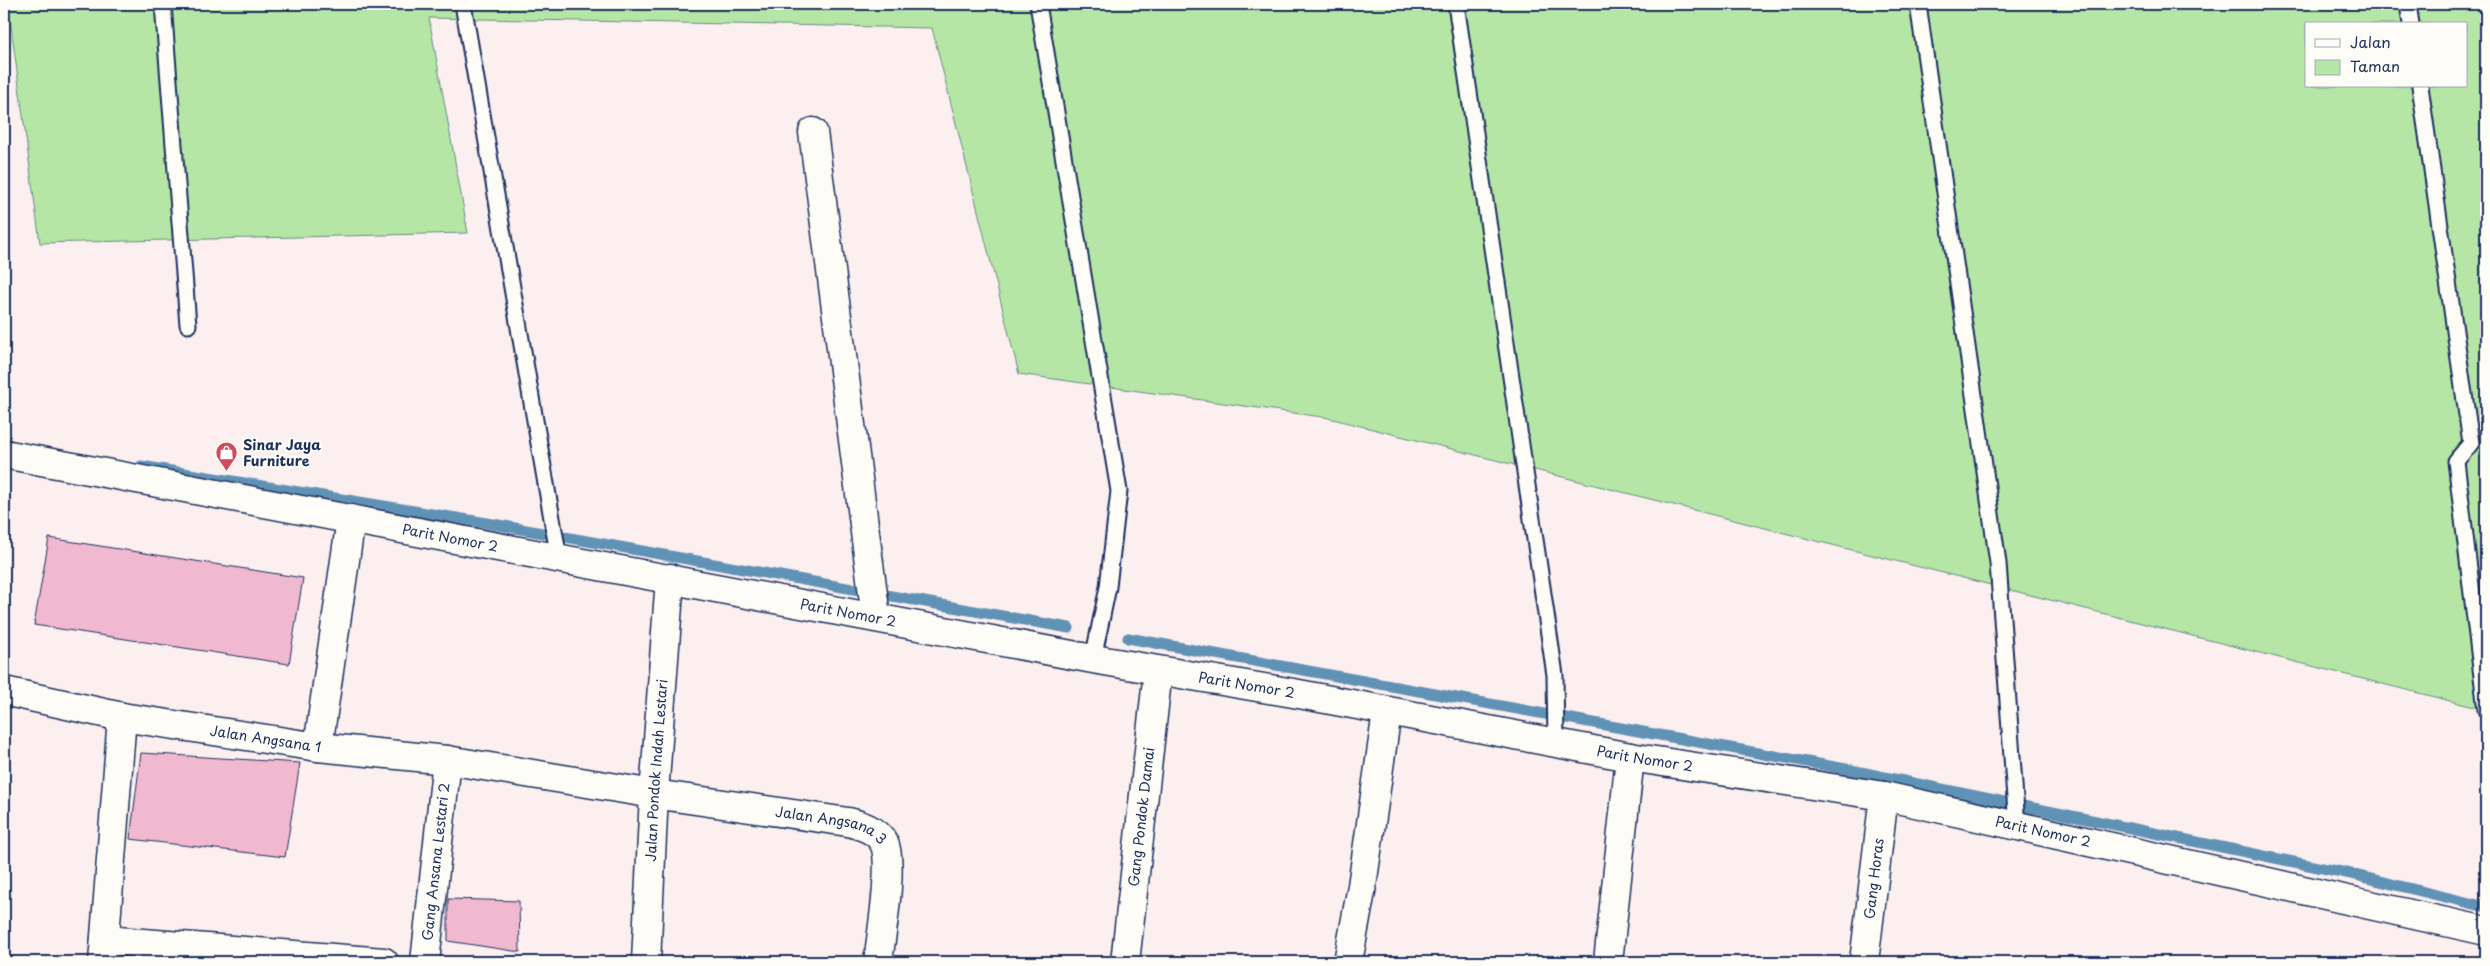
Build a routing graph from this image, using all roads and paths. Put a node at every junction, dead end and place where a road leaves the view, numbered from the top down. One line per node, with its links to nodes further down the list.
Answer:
1 (163, 4): 10 (lane)
2 (463, 4): 13 (lane)
3 (1038, 4): 16 (lane)
4 (1456, 4): 22 (lane)
5 (1918, 4): 28 (lane)
6 (2408, 4): 7 (lane)
7 (2411, 22)
8 (2420, 88): 19 (lane)
9 (813, 132): 15 (street)
10 (188, 325)
11 (4, 454): 12 (street, Parit Nomor 2)
12 (351, 519): 13 (street, Parit Nomor 2); 23 (street)
13 (559, 559): 14 (street, Parit Nomor 2)
14 (670, 578): 15 (street, Parit Nomor 2); 26 (street, Jalan Pondok Indah Lestari)
15 (876, 618): 16 (street, Parit Nomor 2)
16 (1093, 659): 17 (street, Parit Nomor 2)
17 (1158, 671): 20 (street, Parit Nomor 2); 35 (street, Gang Pondok Damai)
18 (4, 691): 21 (street, Jalan Angsana 1)
19 (2486, 710)
20 (1388, 712): 22 (street, Parit Nomor 2); 36 (street)
21 (122, 717): 23 (street, Jalan Angsana 1); 30 (street)
22 (1556, 743): 24 (street, Parit Nomor 2)
23 (318, 747): 25 (street, Jalan Angsana 1)
24 (1630, 757): 27 (street, Parit Nomor 2); 37 (street)
25 (447, 760): 26 (street, Jalan Angsana 1); 32 (street, Gang Ansana Lestari 2)
26 (654, 794): 33 (street, Jalan Pondok Indah Lestari); 34 (street, Jalan Angsana 3)
27 (1884, 796): 28 (street, Parit Nomor 2); 38 (street, Gang Horas)
28 (2016, 826): 29 (street, Parit Nomor 2)
29 (2486, 931)
30 (104, 951): 31 (street)
31 (384, 962)
32 (425, 962)
33 (646, 962)
34 (878, 962)
35 (1125, 962)
36 (1348, 962)
37 (1608, 962)
38 (1864, 962)

